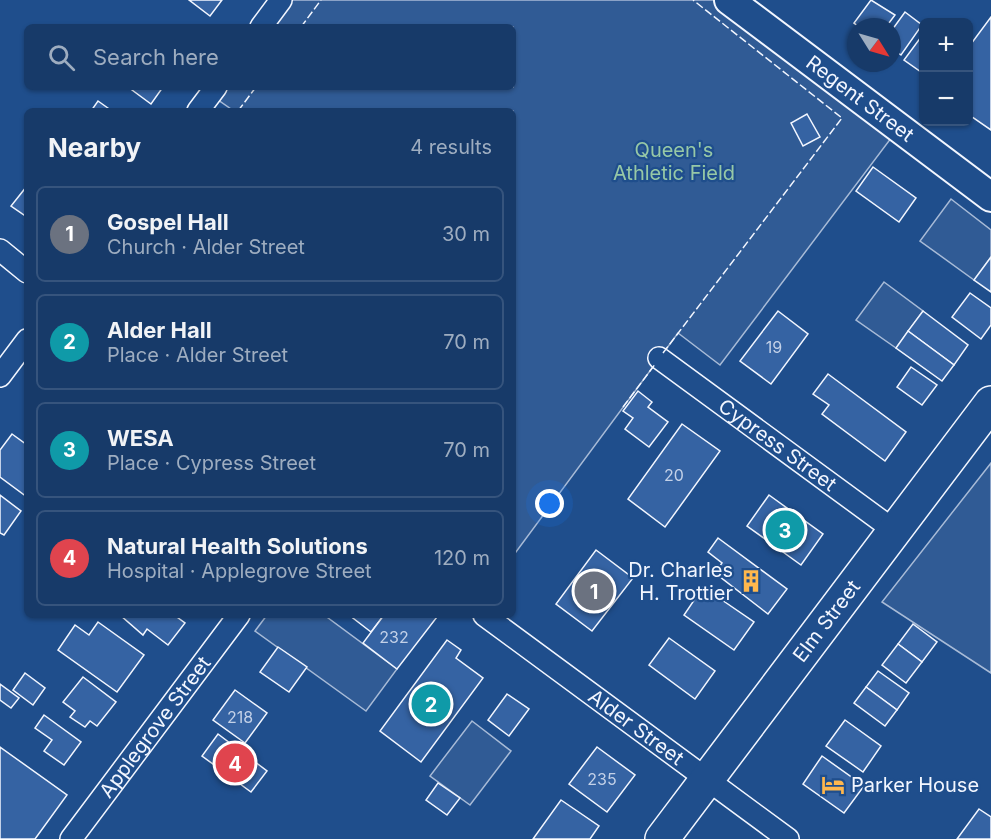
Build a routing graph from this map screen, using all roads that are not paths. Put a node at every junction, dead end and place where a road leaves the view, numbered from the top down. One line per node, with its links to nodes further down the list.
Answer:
1 (281, 0): 3 (street)
2 (729, 0): 6 (main road, Regent Street)
3 (263, 24)
4 (214, 90): 5 (street)
5 (200, 108)
6 (991, 197)
7 (0, 250): 8 (street)
8 (24, 270)
9 (24, 344): 11 (street)
10 (659, 358): 13 (street, Cypress Street)
11 (0, 376)
12 (991, 403): 13 (main road, Elm Street)
13 (895, 531): 16 (main road, Elm Street)
14 (237, 618): 17 (street, Applegrove Street)
15 (488, 618): 16 (street, Alder Street)
16 (707, 779): 18 (main road, Elm Street); 19 (street, Alder Street)
17 (71, 839)
18 (662, 839)
19 (788, 839)

